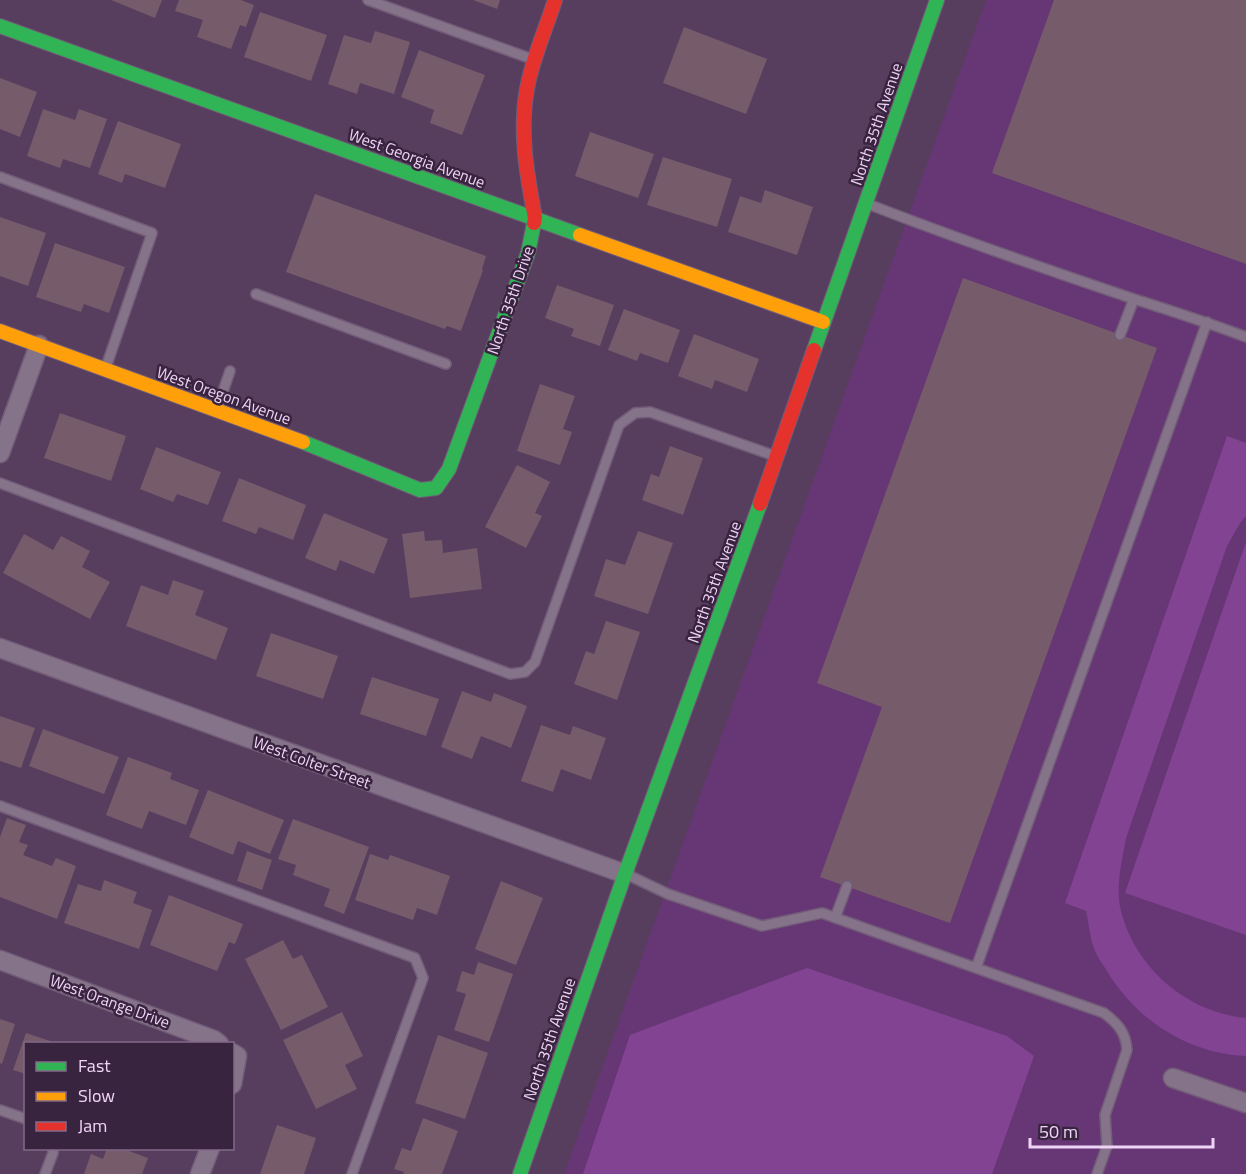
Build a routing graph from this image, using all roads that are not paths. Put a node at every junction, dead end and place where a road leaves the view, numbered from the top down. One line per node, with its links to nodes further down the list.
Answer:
1 (368, 0): 5 (lane)
2 (555, 0): 5 (street, North 35th Drive)
3 (937, 0): 7 (street, North 35th Avenue)
4 (0, 26): 8 (street, West Georgia Avenue)
5 (534, 60): 8 (street, North 35th Drive)
6 (0, 177): 18 (lane)
7 (865, 204): 10 (lane); 11 (street, North 35th Avenue)
8 (535, 218): 11 (street, West Georgia Avenue); 24 (street, North 35th Drive)
9 (256, 294): 17 (lane)
10 (1134, 299): 12 (lane); 14 (lane)
11 (823, 322): 22 (street, North 35th Avenue)
12 (1207, 322): 15 (lane); 31 (lane)
13 (0, 331): 16 (street, West Oregon Avenue)
14 (1120, 335)
15 (1246, 337)
16 (39, 345): 18 (street, West Oregon Avenue); 21 (street)
17 (446, 364)
18 (106, 368): 20 (street, West Oregon Avenue)
19 (230, 371): 20 (lane)
20 (216, 409): 24 (street, West Oregon Avenue)
21 (0, 453)
22 (777, 457): 23 (lane); 27 (street, North 35th Avenue)
23 (0, 483)
24 (436, 488)
25 (0, 648): 27 (street, West Colter Street)
26 (0, 806): 41 (lane)
27 (625, 874): 29 (lane); 42 (street, North 35th Avenue)
28 (847, 886): 29 (lane)
29 (835, 918): 31 (lane)
30 (0, 960): 32 (street, West Orange Drive)
31 (976, 968): 43 (lane)
32 (216, 1042)
33 (1173, 1078): 34 (street)
34 (1246, 1103)
35 (0, 1110): 36 (lane)
36 (24, 1118)
37 (53, 1150): 39 (lane)
38 (210, 1150): 40 (street)
39 (45, 1174)
40 (200, 1174)
41 (352, 1174)
42 (520, 1174)
43 (1097, 1174)

